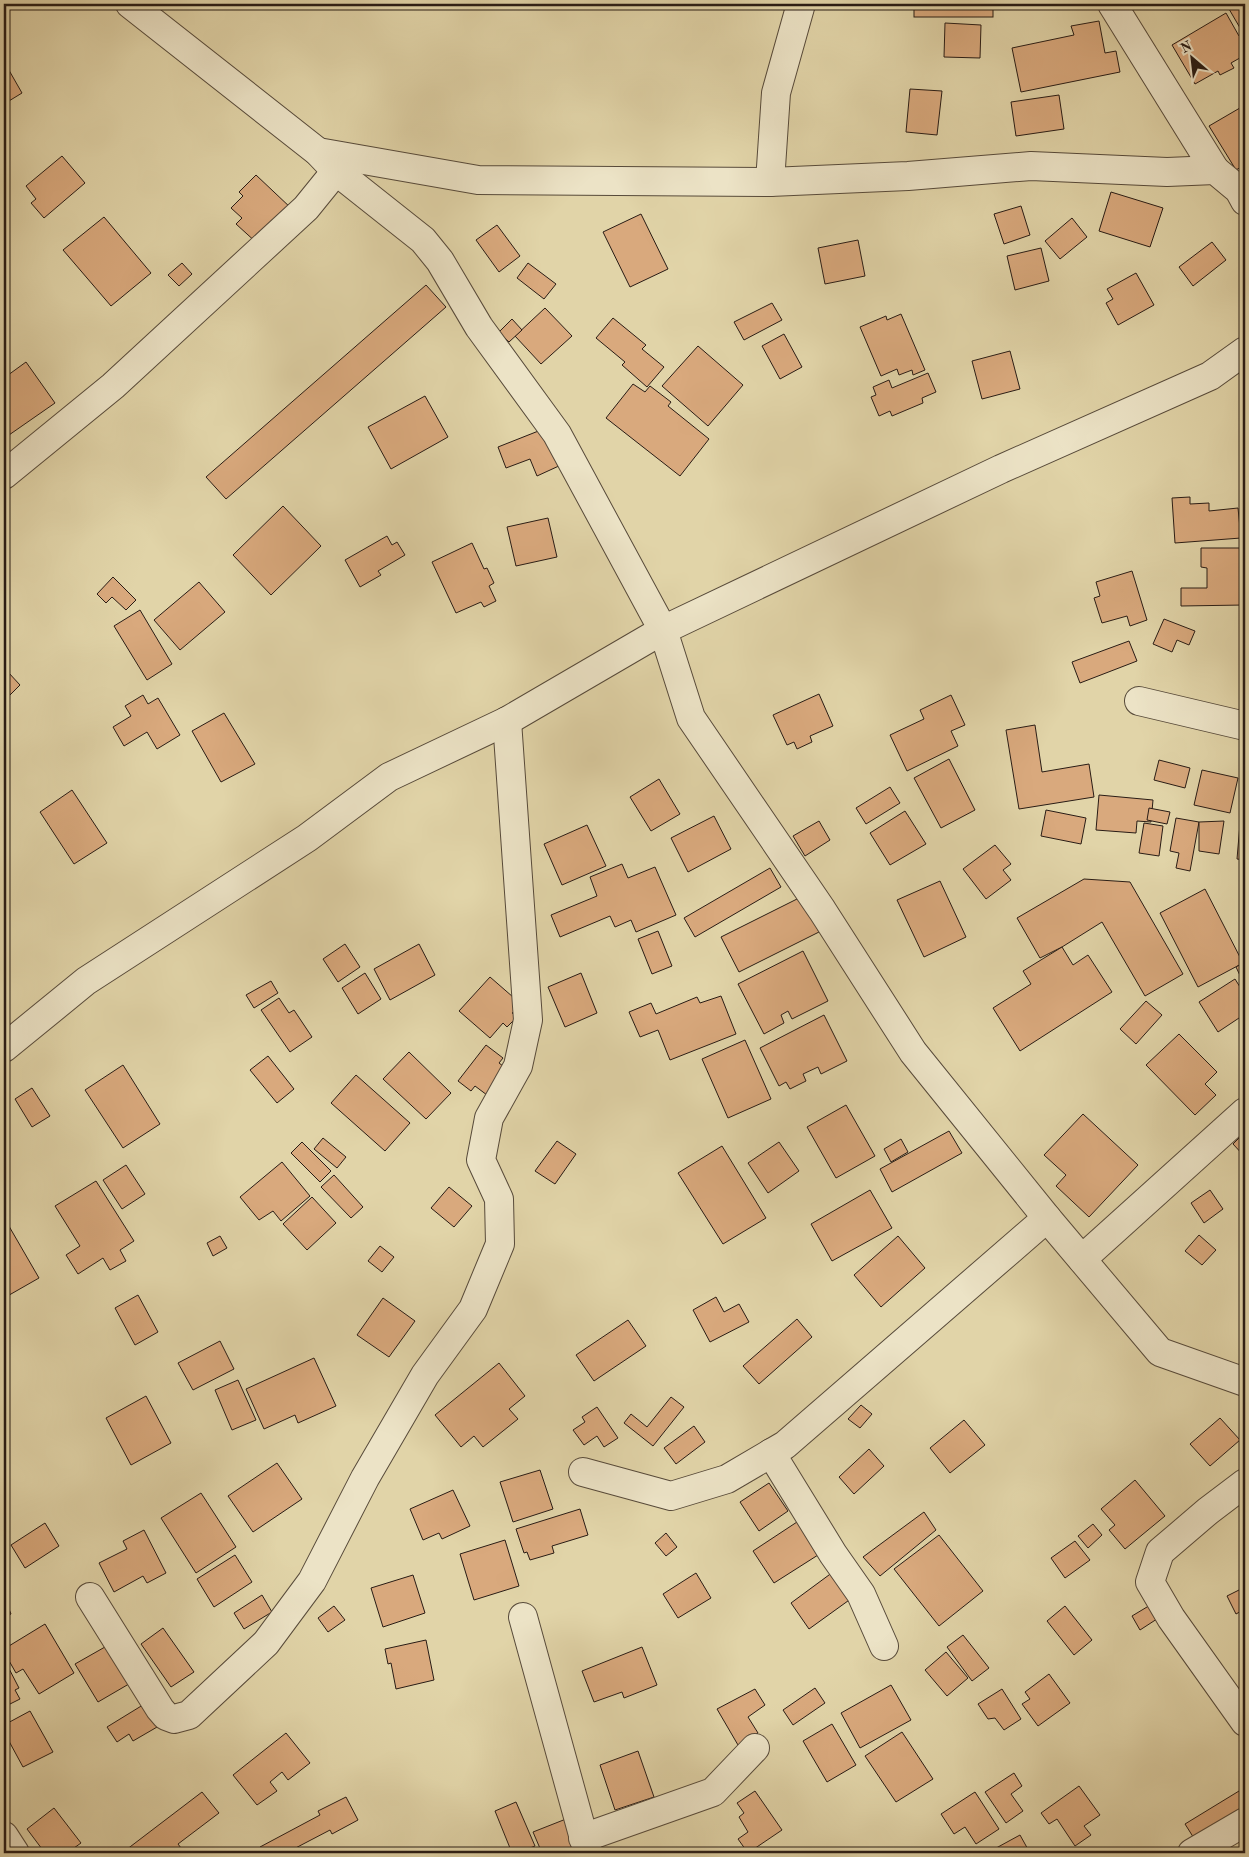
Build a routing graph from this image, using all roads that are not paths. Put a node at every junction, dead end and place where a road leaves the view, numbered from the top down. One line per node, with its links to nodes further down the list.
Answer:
1 (132, 4): 4 (street)
2 (801, 4): 6 (street)
3 (1112, 4): 5 (street)
4 (327, 161): 6 (street); 9 (street); 10 (street)
5 (1215, 170): 6 (street); 7 (street)
6 (770, 182)
7 (1245, 201)
8 (1245, 351): 10 (street)
9 (4, 476)
10 (663, 630): 12 (street); 16 (street)
11 (1139, 701): 13 (street)
12 (507, 722): 14 (street); 22 (street)
13 (1245, 726)
14 (4, 1048)
15 (1245, 1112): 17 (street)
16 (1048, 1218): 17 (street); 19 (street)
17 (1082, 1259): 18 (street)
18 (1245, 1382)
19 (771, 1453): 20 (street); 24 (street)
20 (583, 1472)
21 (1245, 1483): 25 (street)
22 (90, 1597)
23 (523, 1617): 29 (street)
24 (884, 1646)
25 (1245, 1722)
26 (755, 1748): 29 (street)
27 (1245, 1822): 31 (street)
28 (4, 1836): 30 (street)
29 (586, 1845)
30 (15, 1853)
31 (1192, 1853)

